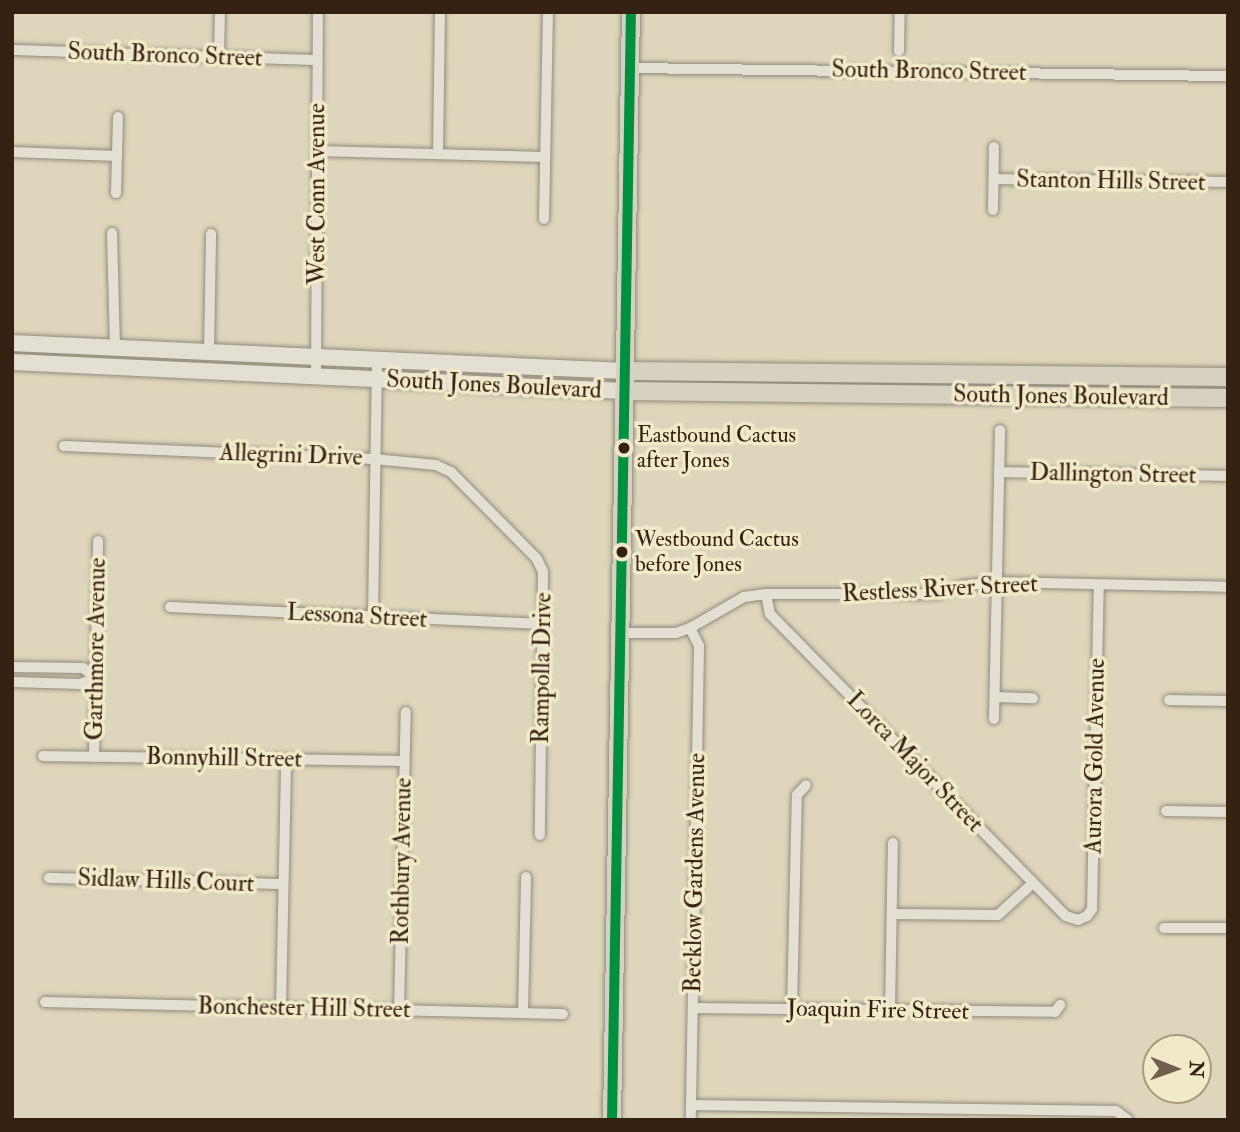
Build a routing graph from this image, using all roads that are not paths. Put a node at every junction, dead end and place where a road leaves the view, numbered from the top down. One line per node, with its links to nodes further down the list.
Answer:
1 (220, 12): 9 (street)
2 (318, 12): 10 (street, West Conn Avenue)
3 (440, 12): 17 (street)
4 (548, 12): 19 (street)
5 (631, 12): 11 (main road)
6 (900, 12): 8 (street)
7 (12, 50): 9 (street, South Bronco Street)
8 (900, 51)
9 (219, 58): 10 (street, South Bronco Street)
10 (317, 60): 15 (street, West Conn Avenue)
11 (630, 68): 12 (street, South Bronco Street); 33 (main road)
12 (1228, 76)
13 (118, 117): 18 (street)
14 (994, 147): 20 (street)
15 (317, 151): 17 (street); 30 (street, West Conn Avenue)
16 (12, 152): 18 (street)
17 (438, 154): 19 (street)
18 (117, 156): 22 (street)
19 (545, 157): 24 (street)
20 (994, 179): 21 (street, Stanton Hills Street); 23 (street)
21 (1228, 182)
22 (116, 193)
23 (993, 210)
24 (544, 219)
25 (112, 233): 28 (street)
26 (211, 234): 29 (street)
27 (12, 343): 28 (main road, South Jones Boulevard)
28 (115, 348): 29 (main road, South Jones Boulevard)
29 (209, 352): 30 (main road, South Jones Boulevard)
30 (316, 356): 31 (main road, South Jones Boulevard); 34 (street, West Conn Avenue)
31 (377, 359): 33 (main road, South Jones Boulevard); 36 (street)
32 (12, 362): 34 (main road, South Jones Boulevard)
33 (625, 371): 35 (main road, South Jones Boulevard); 37 (main road)
34 (316, 376): 36 (main road, South Jones Boulevard)
35 (1228, 377)
36 (376, 379): 37 (main road, South Jones Boulevard); 41 (street)
37 (624, 391): 38 (main road, South Jones Boulevard); 54 (main road)
38 (1228, 398)
39 (1000, 430): 42 (street)
40 (64, 446): 41 (street, Allegrini Drive)
41 (374, 459): 44 (street, Allegrini Drive); 51 (street)
42 (999, 472): 43 (street, Dallington Street); 46 (street)
43 (1228, 476)
44 (498, 519): 52 (street, Rampolla Drive)
45 (98, 541): 56 (street, Garthmore Avenue)
46 (997, 582): 47 (street, Restless River Street); 49 (street, Restless River Street); 58 (street)
47 (1099, 585): 48 (street, Restless River Street); 78 (street, Aurora Gold Avenue)
48 (1228, 587)
49 (766, 594): 53 (street, Restless River Street); 75 (street, Lorca Major Street)
50 (170, 607): 51 (street, Lessona Street)
51 (373, 617): 52 (street, Lessona Street)
52 (543, 624): 71 (street, Rampolla Drive)
53 (690, 628): 54 (street, Restless River Street); 84 (street, Becklow Gardens Avenue)
54 (620, 633): 92 (main road)
55 (12, 667): 56 (street)
56 (96, 678): 57 (street); 65 (street, Garthmore Avenue)
57 (12, 682)
58 (995, 697): 59 (street); 63 (street)
59 (1033, 698)
60 (1169, 700): 61 (street)
61 (1228, 701)
62 (405, 712): 67 (street, Rothbury Avenue)
63 (994, 719)
64 (43, 756): 65 (street, Bonnyhill Street)
65 (94, 757): 66 (street, Bonnyhill Street)
66 (286, 760): 67 (street, Bonnyhill Street); 76 (street)
67 (404, 761): 86 (street, Rothbury Avenue)
68 (806, 785): 85 (street)
69 (1166, 811): 70 (street)
70 (1228, 813)
71 (540, 835)
72 (893, 843): 77 (street)
73 (526, 877): 88 (street)
74 (49, 878): 76 (street, Sidlaw Hills Court)
75 (1033, 883): 77 (street); 78 (street, Lorca Major Street)
76 (283, 884): 83 (street)
77 (892, 915): 87 (street)
78 (1078, 920)
79 (1164, 928): 80 (street)
80 (1228, 928)
81 (45, 1002): 83 (street, Bonchester Hill Street)
82 (1060, 1005): 87 (street, Joaquin Fire Street)
83 (281, 1007): 86 (street, Bonchester Hill Street)
84 (693, 1008): 85 (street, Joaquin Fire Street); 90 (street, Becklow Gardens Avenue)
85 (792, 1009): 87 (street, Joaquin Fire Street)
86 (400, 1010): 88 (street, Bonchester Hill Street)
87 (890, 1010)
88 (523, 1013): 89 (street, Bonchester Hill Street)
89 (563, 1014)
90 (691, 1105): 91 (street); 93 (street, Becklow Gardens Avenue)
91 (1127, 1118)
92 (611, 1119)
93 (691, 1120)

